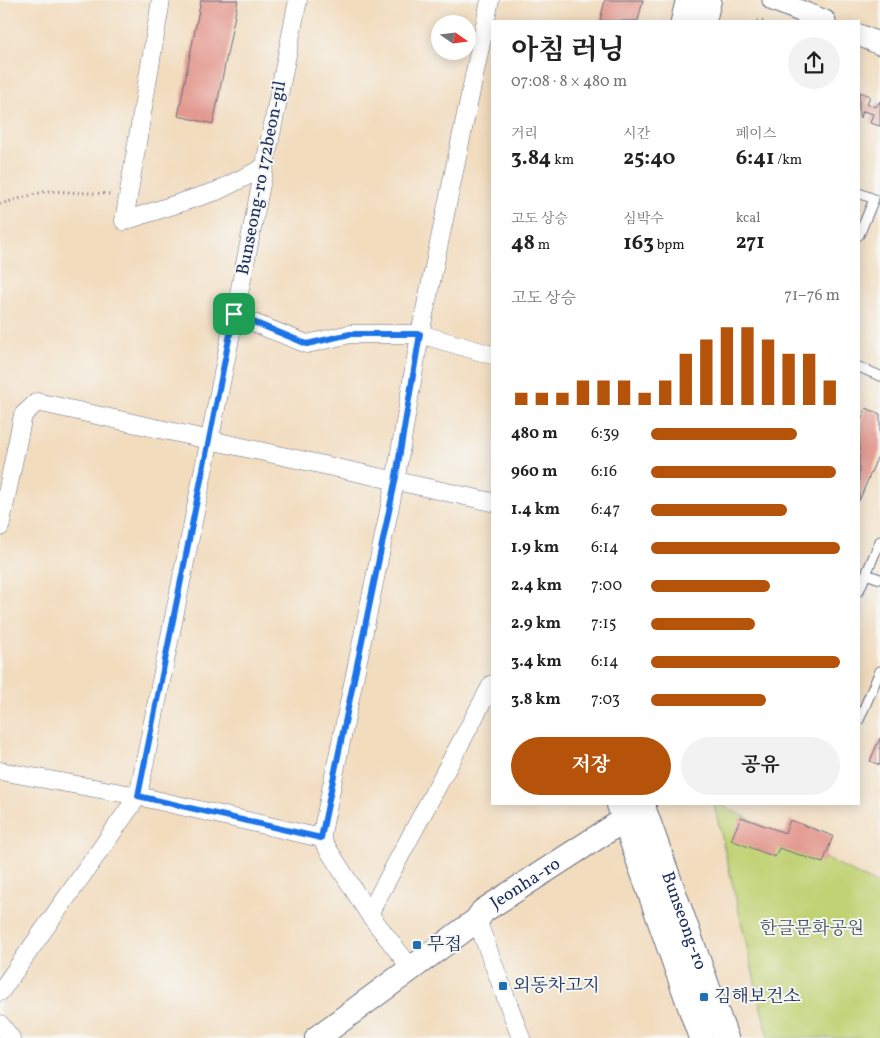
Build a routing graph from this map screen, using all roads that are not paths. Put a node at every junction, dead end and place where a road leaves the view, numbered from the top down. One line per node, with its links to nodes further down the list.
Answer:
1 (161, 0): 12 (street)
2 (298, 0): 12 (street, Bunseong-ro 172beon-gil)
3 (490, 0): 16 (street)
4 (688, 0): 7 (main road)
5 (709, 0): 8 (main road)
6 (773, 0): 9 (street)
7 (683, 20)
8 (704, 20)
9 (822, 20)
10 (860, 35): 11 (street)
11 (880, 44)
12 (263, 168): 15 (street, Bunseong-ro 172beon-gil)
13 (860, 193): 14 (lane)
14 (860, 234)
15 (234, 314): 16 (street); 20 (street, Bunseong-ro 172beon-gil)
16 (420, 334): 17 (street); 21 (street)
17 (491, 355)
18 (860, 367): 19 (lane)
19 (880, 376)
20 (208, 439): 21 (street); 23 (street); 32 (street, Bunseong-ro 172beon-gil)
21 (395, 482): 22 (street); 34 (street)
22 (491, 502)
23 (0, 527)
24 (880, 541): 25 (lane)
25 (866, 574): 26 (lane); 27 (lane)
26 (880, 579)
27 (860, 589)
28 (880, 671): 30 (lane)
29 (491, 686): 35 (street)
30 (860, 718)
31 (0, 771): 32 (street)
32 (138, 796): 34 (street); 38 (street, Bunseong-ro 172beon-gil)
33 (632, 808): 36 (main road, Jeonha-ro); 43 (main road, Bunseong-ro); 44 (main road, Bunseong-ro)
34 (321, 838): 35 (street)
35 (369, 914): 37 (street)
36 (477, 920): 37 (main road, Jeonha-ro); 42 (street)
37 (411, 968): 41 (main road, Jeonha-ro)
38 (0, 992)
39 (0, 1024): 40 (street)
40 (11, 1038)
41 (317, 1038)
42 (521, 1038)
43 (701, 1038)
44 (726, 1038)

